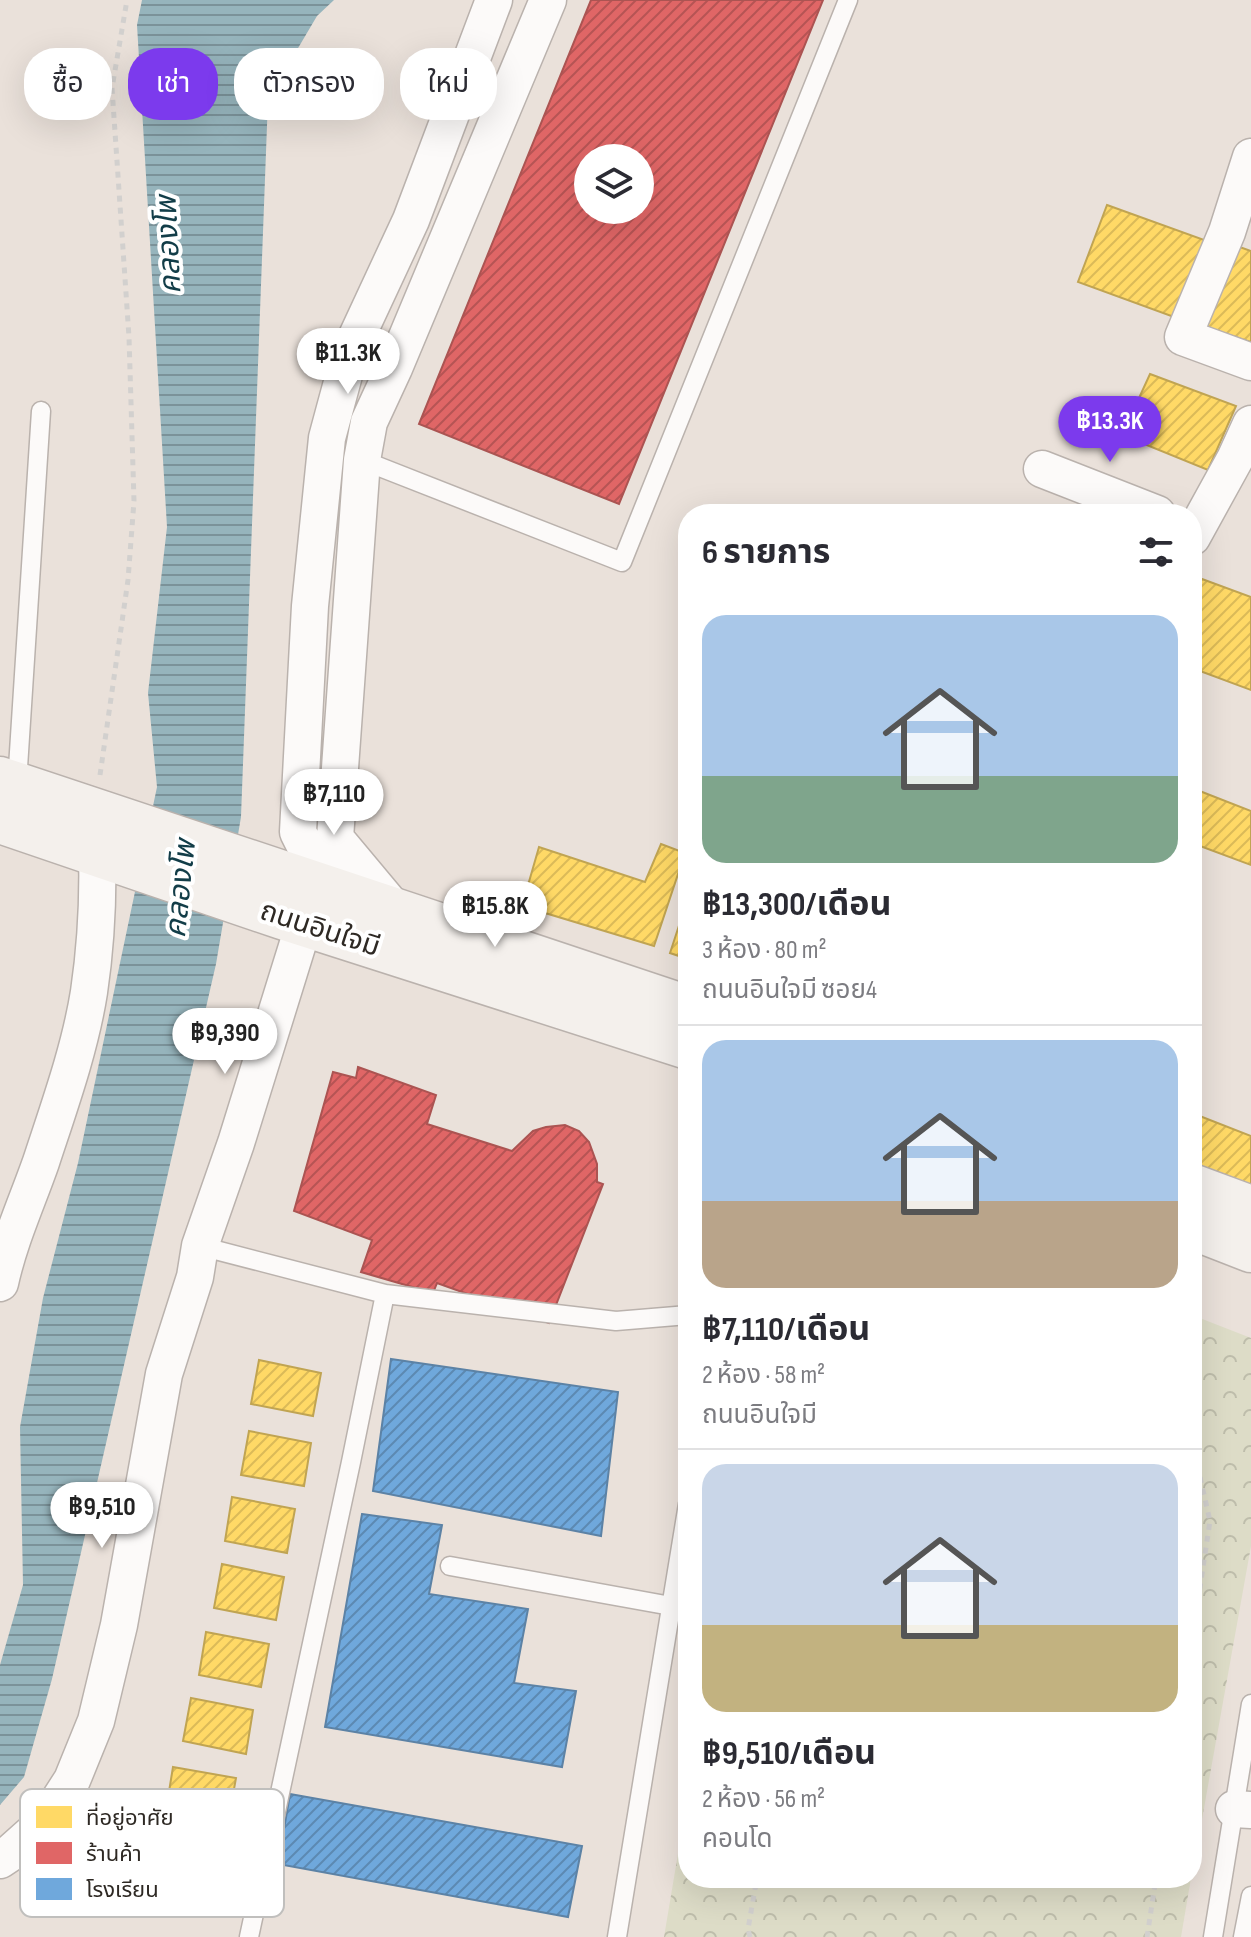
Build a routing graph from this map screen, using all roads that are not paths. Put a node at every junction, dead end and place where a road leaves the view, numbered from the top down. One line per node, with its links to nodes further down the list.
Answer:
1 (494, 0): 15 (street)
2 (548, 0): 8 (street)
3 (848, 0): 8 (lane)
4 (1251, 157): 5 (street)
5 (1251, 362)
6 (41, 411): 12 (lane)
7 (1251, 424): 11 (street)
8 (362, 460): 14 (street)
9 (1042, 469): 10 (street)
10 (1131, 504)
11 (1202, 516)
12 (6, 795): 13 (main road, ถนนอินใจมี)
13 (105, 836): 15 (main road, ถนนอินใจมี); 24 (street)
14 (335, 838): 15 (street); 16 (street)
15 (302, 894): 16 (main road, ถนนอินใจมี); 18 (main road, ถนนอินใจมี); 22 (street)
16 (396, 911): 17 (main road, ถนนอินใจมี)
17 (678, 1005)
18 (678, 1043)
19 (1202, 1190): 20 (main road)
20 (1251, 1208)
21 (1202, 1231): 23 (main road)
22 (200, 1246): 25 (lane); 31 (street)
23 (1251, 1250)
24 (0, 1283)
25 (385, 1294): 26 (lane); 32 (lane)
26 (678, 1316)
27 (678, 1564): 29 (lane)
28 (450, 1566): 29 (lane)
29 (671, 1606): 39 (lane)
30 (1251, 1704): 33 (lane)
31 (66, 1789)
32 (281, 1789)
33 (1242, 1810): 40 (lane)
34 (20, 1844): 35 (street)
35 (0, 1860)
36 (1251, 1896): 41 (lane)
37 (253, 1917): 38 (lane)
38 (249, 1937)
39 (617, 1937)
40 (1213, 1937)
41 (1243, 1937)

